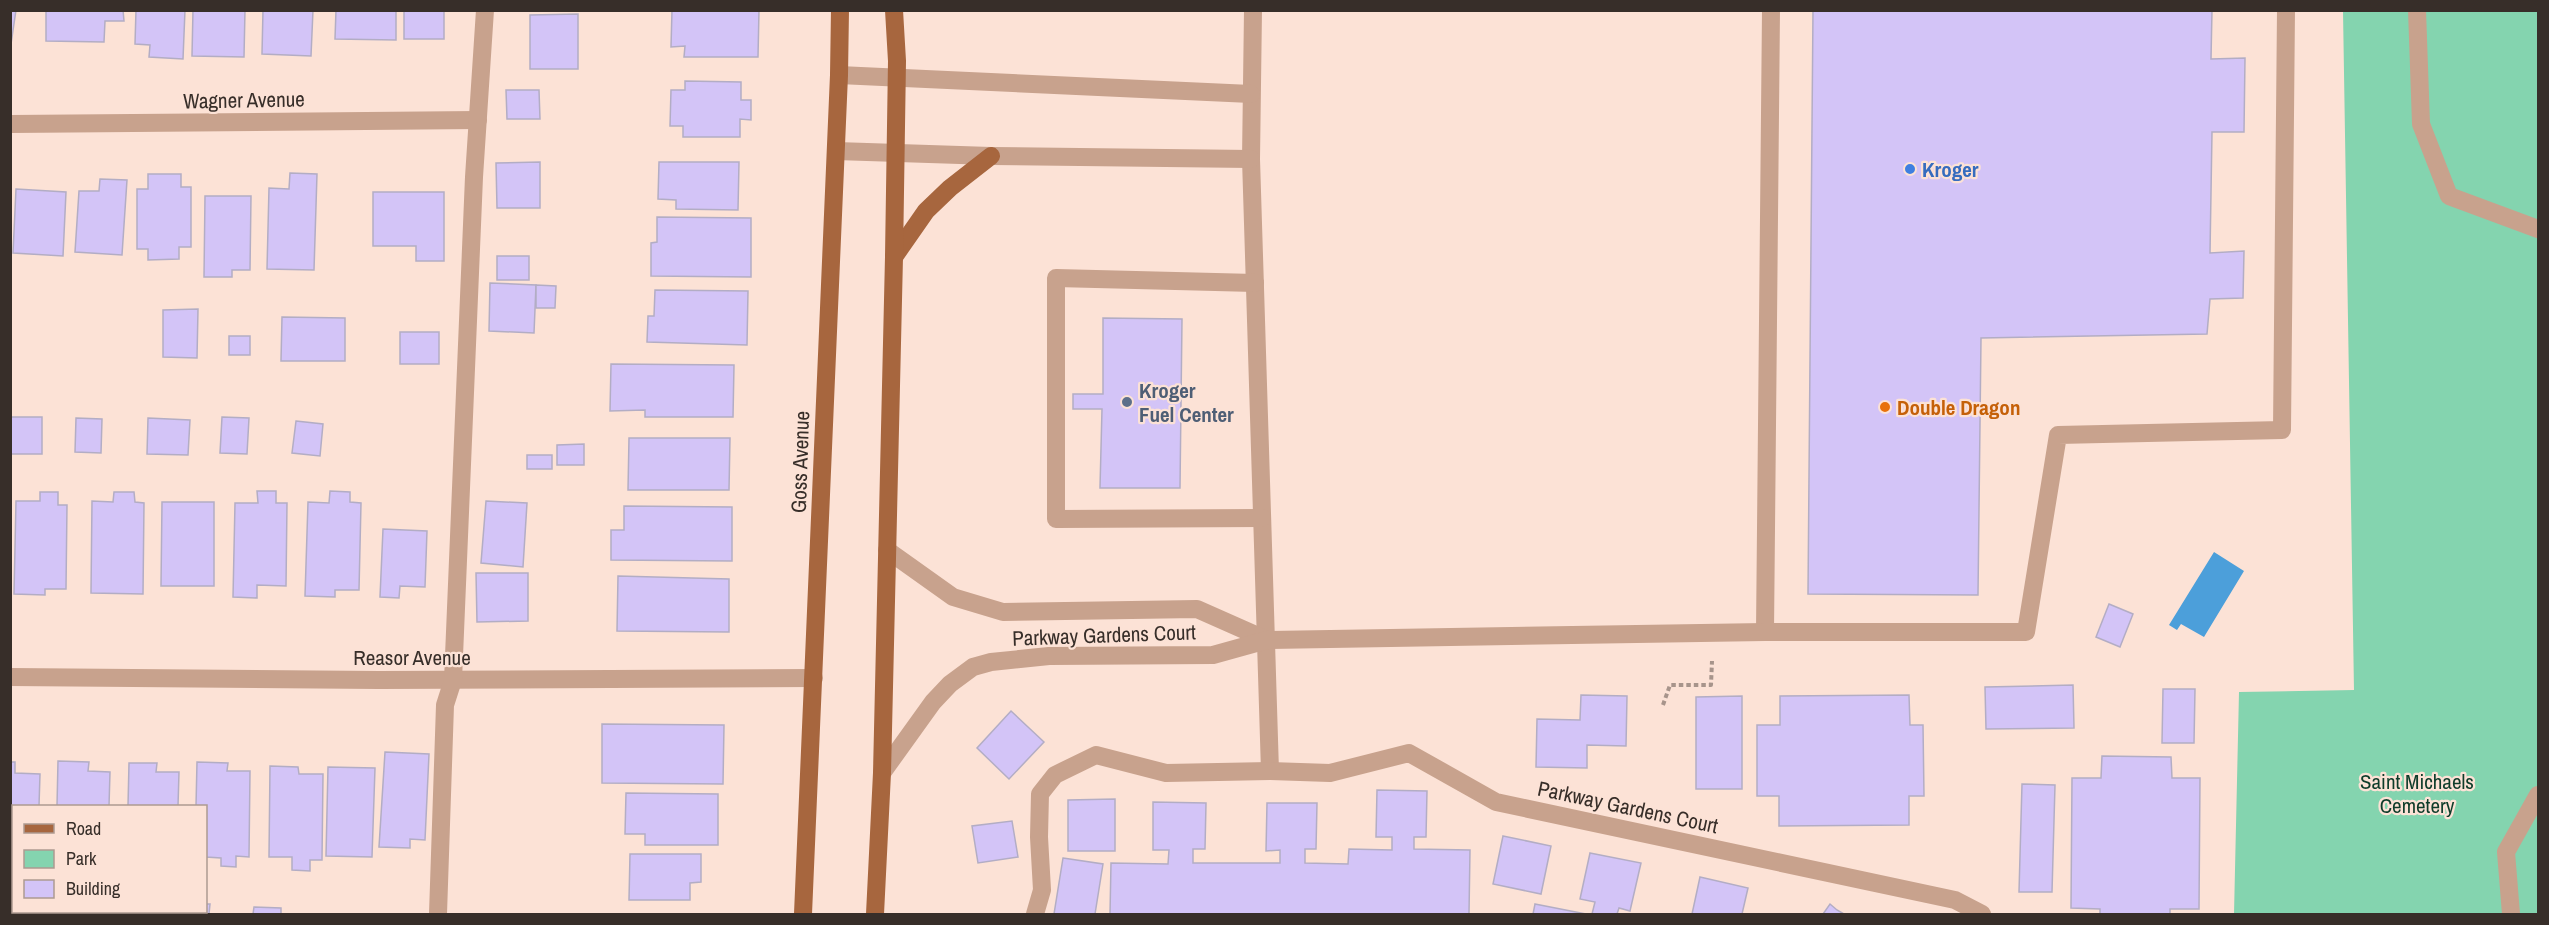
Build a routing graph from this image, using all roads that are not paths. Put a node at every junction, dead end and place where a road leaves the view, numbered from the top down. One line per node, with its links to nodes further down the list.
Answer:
1 (485, 10): 11 (street)
2 (840, 10): 8 (main road, Goss Avenue)
3 (894, 10): 9 (main road)
4 (1254, 10): 10 (street)
5 (1771, 10): 22 (street)
6 (2286, 10): 22 (street)
7 (2417, 10): 17 (street)
8 (839, 75): 9 (street); 13 (main road, Goss Avenue)
9 (895, 79): 10 (street); 14 (main road)
10 (1251, 94): 16 (street)
11 (478, 120): 12 (street, Wagner Avenue); 26 (street)
12 (10, 124)
13 (836, 151): 14 (street); 25 (main road, Goss Avenue)
14 (895, 152): 15 (street); 18 (main road)
15 (991, 156): 16 (street); 18 (main road)
16 (1251, 159): 19 (street)
17 (2538, 229)
18 (894, 257): 21 (main road)
19 (1255, 283): 20 (street); 20 (street)
20 (1262, 518): 23 (street)
21 (887, 550): 23 (street, Parkway Gardens Court); 28 (main road)
22 (1765, 632): 23 (street)
23 (1267, 640): 27 (street); 28 (street, Parkway Gardens Court)
24 (10, 677): 26 (street, Reasor Avenue)
25 (814, 678): 26 (street, Reasor Avenue); 31 (main road, Goss Avenue)
26 (453, 680): 30 (street)
27 (1270, 771): 33 (street, Parkway Gardens Court); 34 (street, Parkway Gardens Court)
28 (882, 773): 32 (main road)
29 (2538, 795): 35 (street)
30 (438, 915)
31 (803, 915)
32 (875, 915)
33 (1035, 915)
34 (1982, 915)
35 (2511, 915)

